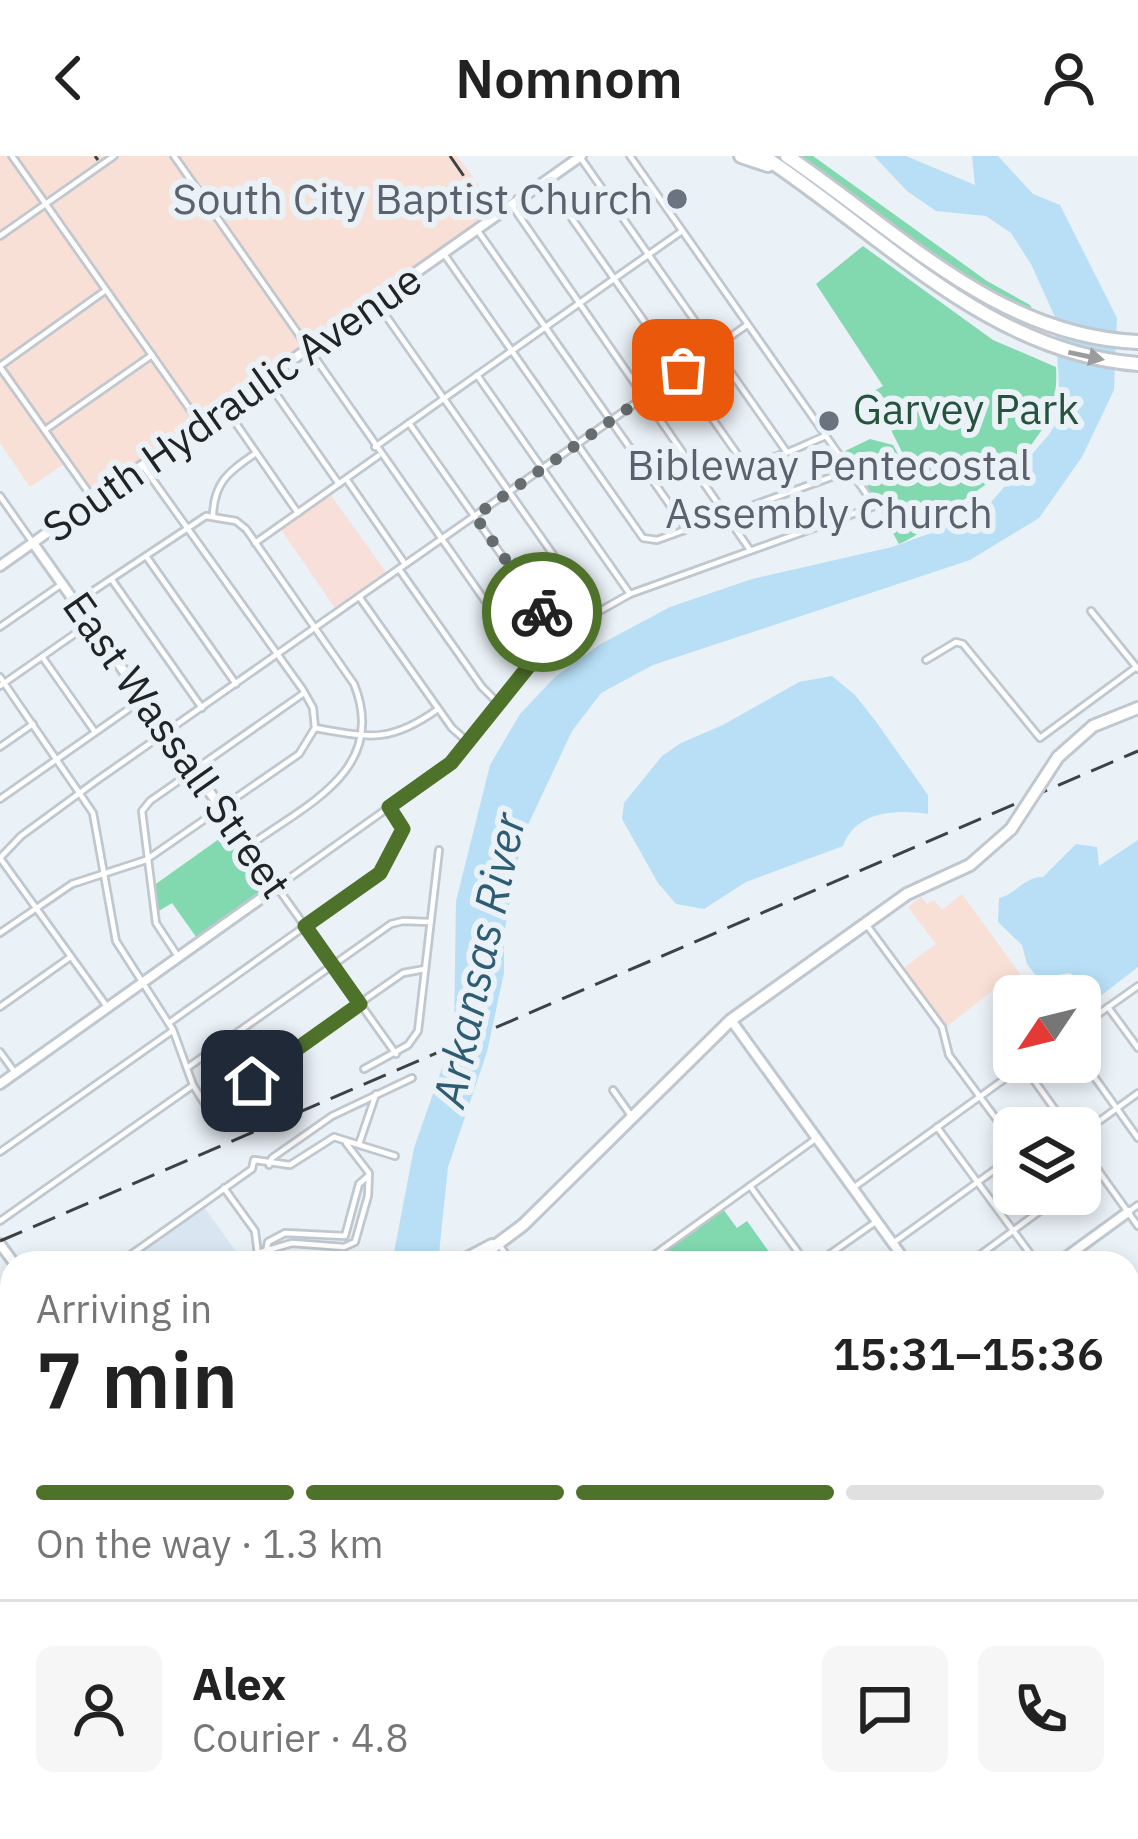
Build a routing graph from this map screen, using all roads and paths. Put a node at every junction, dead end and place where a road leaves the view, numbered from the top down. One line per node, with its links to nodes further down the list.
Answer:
1 (12, 156): 11 (street)
2 (114, 156): 11 (street)
3 (174, 156): 26 (street)
4 (630, 156): 14 (street)
5 (741, 156): 10 (highway)
6 (763, 156): 10 (highway)
7 (791, 156): 24 (highway)
8 (580, 157): 9 (street, South Hydraulic Avenue); 17 (street)
9 (547, 183): 12 (street, South Hydraulic Avenue); 18 (street)
10 (814, 191): 29 (highway, one-way to 29)
11 (46, 204): 15 (street); 19 (street)
12 (513, 207): 13 (street, South Hydraulic Avenue); 21 (street)
13 (478, 231): 16 (street, South Hydraulic Avenue); 23 (street)
14 (682, 231): 17 (street); 22 (street)
15 (0, 236)
16 (444, 254): 20 (street, South Hydraulic Avenue); 27 (street)
17 (648, 255): 18 (street); 25 (street)
18 (614, 279): 21 (street); 31 (street)
19 (106, 290): 28 (street); 30 (street)
20 (377, 302): 26 (street, South Hydraulic Avenue); 35 (street)
21 (580, 303): 23 (street); 34 (street)
22 (748, 325): 25 (street); 41 (street)
23 (546, 327): 27 (street); 37 (street)
24 (1138, 342)
25 (714, 349): 31 (street); 45 (street)
26 (309, 350): 33 (street, South Hydraulic Avenue); 43 (street)
27 (512, 351): 32 (street); 42 (street)
28 (152, 355): 39 (street); 40 (street)
29 (1138, 364)
30 (0, 366): 40 (street)
31 (680, 373): 34 (street); 45 (street)
32 (477, 375): 35 (street); 48 (street)
33 (266, 380): 36 (street, South Hydraulic Avenue); 51 (street)
34 (645, 397): 37 (street); 57 (street)
35 (444, 398): 38 (street); 52 (street)
36 (225, 408): 39 (street, South Hydraulic Avenue); 44 (street)
37 (611, 421): 42 (street); 60 (street)
38 (409, 423): 43 (street); 58 (street)
39 (201, 424): 47 (street, South Hydraulic Avenue)
40 (44, 430): 54 (street)
41 (826, 436): 45 (street); 49 (street)
42 (577, 444): 48 (street); 60 (street)
43 (375, 447): 46 (street)
44 (256, 452): 55 (street); 56 (street)
45 (786, 452)
46 (381, 455): 50 (street); 61 (street)
47 (143, 466): 54 (street, South Hydraulic Avenue); 59 (street)
48 (543, 469): 52 (street); 70 (street)
49 (850, 471): 57 (street); 64 (street)
50 (346, 479): 51 (street); 67 (street)
51 (339, 484): 55 (street)
52 (509, 492): 58 (street); 74 (street)
53 (0, 496): 62 (street, East Wassall Street)
54 (94, 500): 62 (street, South Hydraulic Avenue)
55 (298, 513): 63 (street)
56 (213, 515): 59 (street); 63 (street)
57 (728, 515): 60 (street); 64 (street)
58 (475, 516): 61 (street); 78 (street)
59 (186, 526): 65 (street); 79 (street)
60 (686, 528)
61 (440, 540): 67 (street); 82 (street)
62 (33, 543): 66 (street, South Hydraulic Avenue); 69 (street, East Wassall Street)
63 (255, 543): 77 (street)
64 (750, 550): 70 (street)
65 (144, 554): 68 (street); 85 (street)
66 (0, 566)
67 (402, 567): 71 (street); 88 (street)
68 (110, 578): 72 (street); 89 (street)
69 (62, 584): 72 (street, East Wassall Street); 76 (street)
70 (630, 594): 74 (street)
71 (359, 597): 77 (street); 91 (street)
72 (75, 602): 75 (street, East Wassall Street)
73 (1091, 610): 83 (street)
74 (594, 613): 78 (street)
75 (90, 624): 80 (street); 87 (street, East Wassall Street)
76 (0, 627)
77 (315, 628): 79 (street); 96 (street)
78 (559, 637): 82 (street)
79 (277, 655): 85 (street); 86 (street)
80 (42, 657): 84 (street); 94 (street)
81 (926, 660): 83 (street)
82 (530, 665): 88 (street)
83 (1136, 669)
84 (1, 682): 92 (street)
85 (236, 684): 89 (street)
86 (304, 693): 93 (street); 100 (street)
87 (143, 698): 94 (street); 95 (street, East Wassall Street)
88 (498, 703): 97 (street)
89 (202, 708): 95 (street)
90 (1138, 708): 113 (main road, bridge)
91 (438, 709): 96 (street); 97 (street)
92 (33, 724): 98 (street); 99 (street)
93 (315, 728): 96 (street); 104 (street)
94 (95, 732): 99 (street)
95 (167, 732): 100 (street, East Wassall Street); 101 (street)
96 (361, 736): 105 (street)
97 (468, 742): 103 (street)
98 (0, 747)
99 (57, 758): 101 (street); 102 (street)
100 (194, 770): 104 (street, East Wassall Street); 108 (street)
101 (81, 792): 107 (street); 109 (street)
102 (0, 799)
103 (389, 807): 110 (street); 114 (street)
104 (221, 808): 105 (street, East Wassall Street); 108 (street)
105 (248, 846): 110 (street, East Wassall Street)
106 (439, 850): 112 (street)
107 (0, 858): 111 (street)
108 (146, 860): 109 (street); 117 (street)
109 (103, 873): 111 (street); 120 (street)
110 (278, 887): 114 (street, East Wassall Street); 117 (street)
111 (35, 908): 115 (street); 116 (street)
112 (430, 922): 118 (street); 119 (street)
113 (866, 924): 127 (main road); 144 (street)
114 (305, 926): 118 (street, East Wassall Street); 128 (street)
115 (0, 933)
116 (71, 957): 123 (street); 125 (street)
117 (179, 958): 120 (street)
118 (333, 965): 122 (street, East Wassall Street); 133 (street)
119 (425, 969): 122 (street); 132 (street)
120 (143, 983): 125 (street); 128 (street)
121 (1138, 986): 124 (street)
122 (360, 1004): 132 (street, East Wassall Street); 140 (street)
123 (0, 1006)
124 (1108, 1007): 126 (street); 130 (street)
125 (108, 1008): 135 (street)
126 (1101, 1012)
127 (731, 1020): 147 (main road); 150 (street)
128 (169, 1023): 129 (street)
129 (173, 1030): 133 (street); 154 (street)
130 (1138, 1048)
131 (0, 1052): 135 (street)
132 (395, 1054): 134 (street)
133 (188, 1068): 140 (street)
134 (364, 1070)
135 (16, 1074): 139 (street)
136 (412, 1078): 143 (street)
137 (997, 1083): 144 (street)
138 (1099, 1083): 145 (street)
139 (0, 1084)
140 (193, 1085): 167 (street)
141 (613, 1090): 147 (street)
142 (1138, 1093): 145 (street)
143 (376, 1094): 153 (street); 156 (street)
144 (980, 1096): 146 (street); 149 (street)
145 (1117, 1108): 148 (street); 151 (street)
146 (993, 1114)
147 (632, 1117): 171 (main road)
148 (1101, 1120)
149 (938, 1127): 160 (street); 162 (street)
150 (817, 1137): 161 (street); 162 (street)
151 (1138, 1138)
152 (341, 1139): 153 (street); 156 (street); 159 (street)
153 (359, 1144): 155 (street)
154 (0, 1152)
155 (394, 1156)
156 (269, 1165): 163 (street)
157 (993, 1171): 160 (street)
158 (1101, 1175): 165 (street)
159 (369, 1177): 175 (street); 176 (street)
160 (978, 1182): 170 (street); 172 (street)
161 (750, 1186): 179 (street); 180 (street)
162 (853, 1188): 168 (street)
163 (224, 1189): 173 (street); 174 (street)
164 (1138, 1205): 165 (street)
165 (1128, 1212): 169 (street); 185 (street)
166 (1034, 1215): 170 (street)
167 (0, 1221)
168 (877, 1221): 172 (street); 181 (street)
169 (1138, 1226)
170 (1013, 1230): 183 (street); 184 (street)
171 (496, 1243): 177 (main road); 178 (street)
172 (892, 1243): 182 (street)
173 (136, 1251)
174 (261, 1251)
175 (263, 1251)
176 (268, 1251)
177 (478, 1251)
178 (502, 1251)
179 (660, 1251)
180 (797, 1251)
181 (835, 1251)
182 (896, 1251)
183 (985, 1251)
184 (1028, 1251)
185 (1074, 1251)

